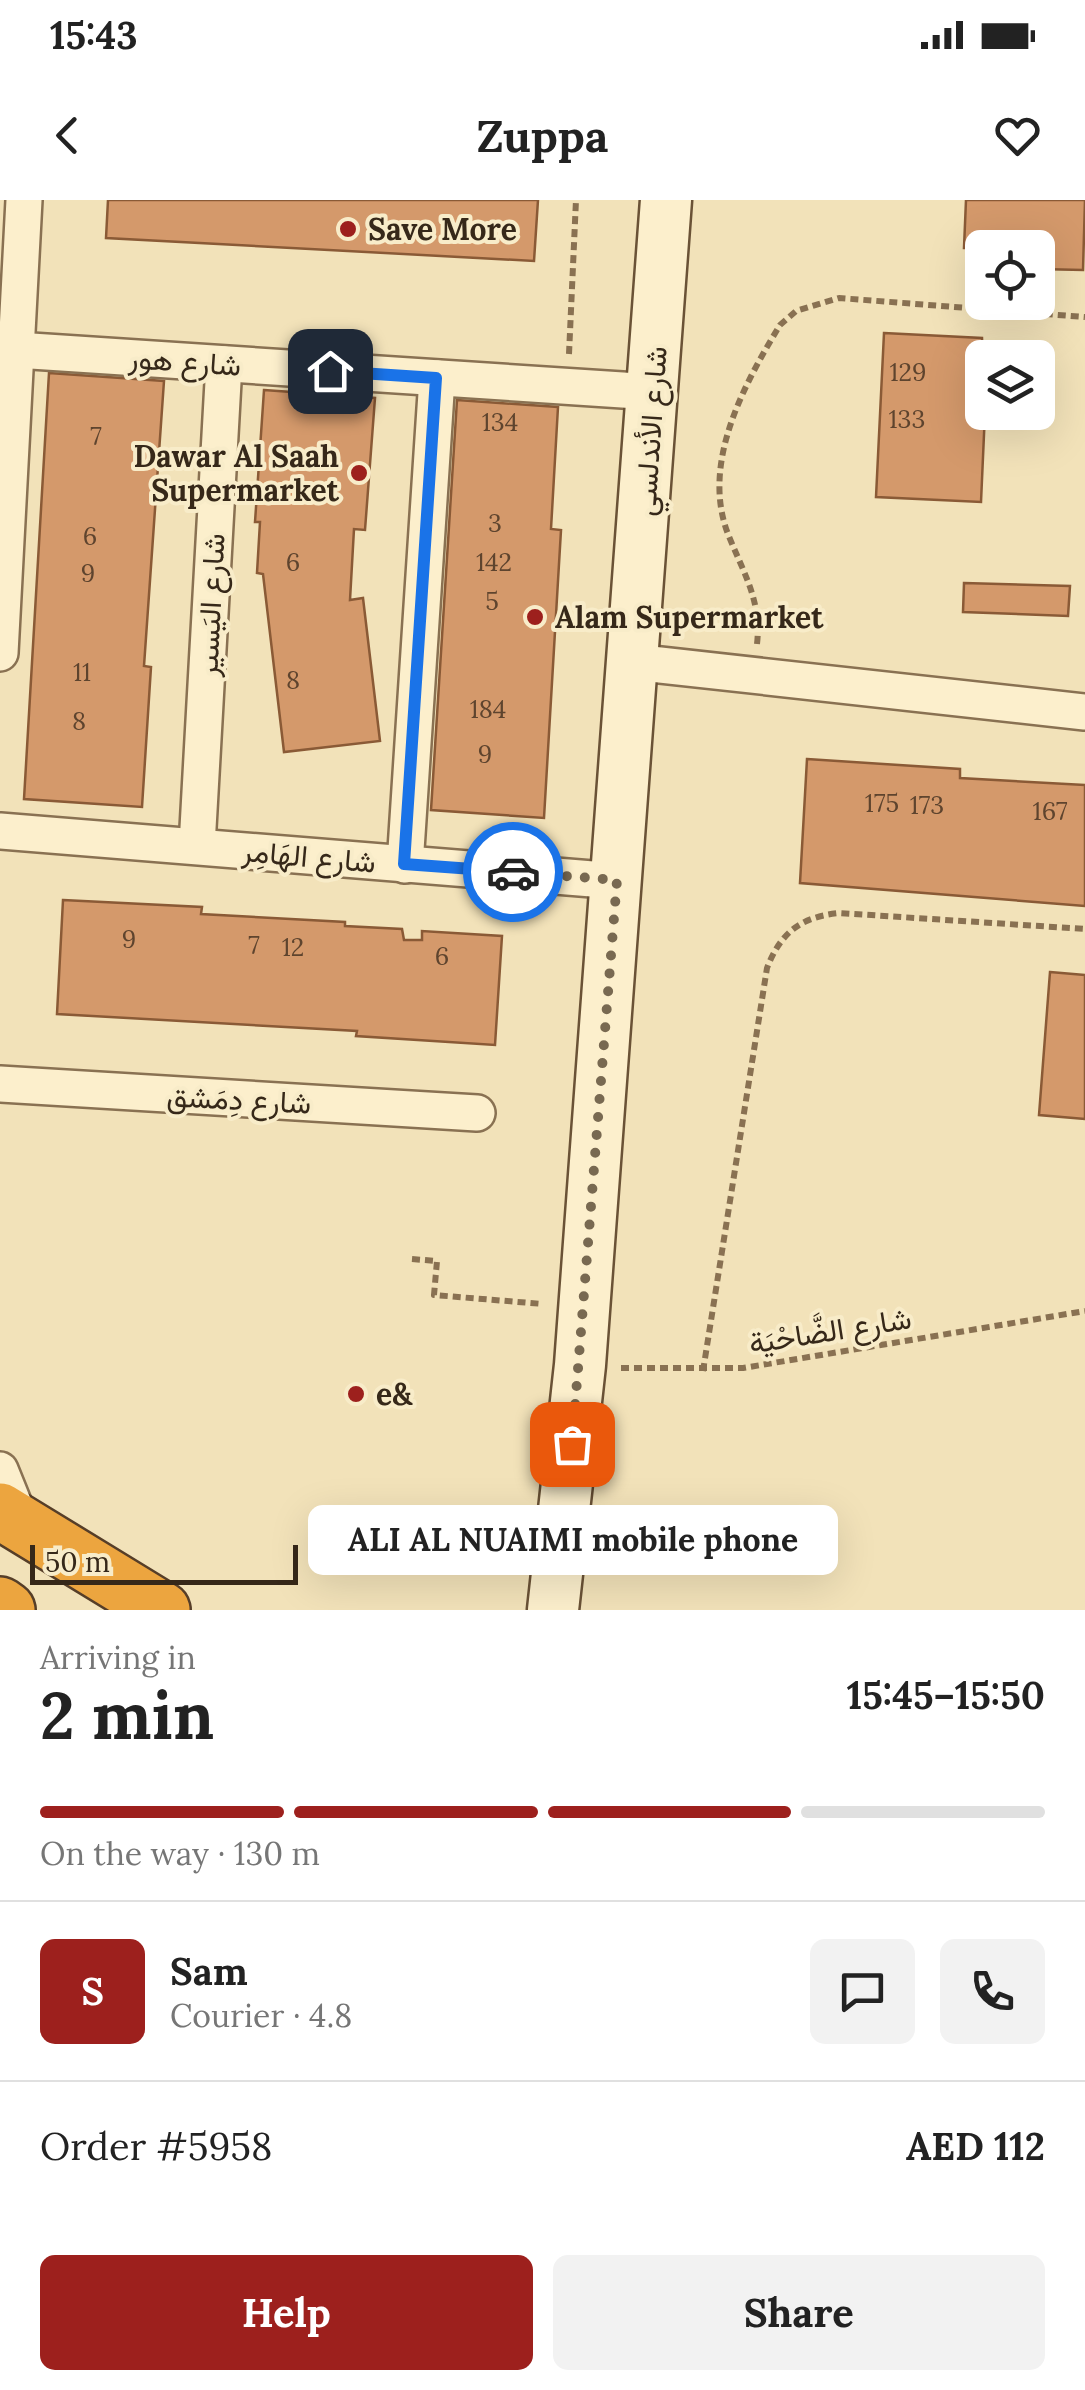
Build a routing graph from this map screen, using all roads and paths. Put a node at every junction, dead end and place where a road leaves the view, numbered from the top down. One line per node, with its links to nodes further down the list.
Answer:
1 (24, 200): 5 (street)
2 (576, 200): 7 (path)
3 (666, 200): 9 (street, شارع الأندلسي)
4 (1085, 317): 13 (path)
5 (16, 350): 6 (street, شارع هور); 10 (street)
6 (224, 364): 8 (street, شارع هور); 16 (street, شارع اليَسير)
7 (568, 364)
8 (436, 378): 9 (street, شارع هور); 17 (street)
9 (652, 392): 12 (street, شارع الأندلسي)
10 (2, 557): 11 (street)
11 (0, 653)
12 (633, 662): 13 (street); 18 (street, شارع الأندلسي)
13 (752, 674): 14 (street)
14 (1085, 712)
15 (0, 831): 16 (street, شارع الهَامِر)
16 (197, 846): 17 (street, شارع الهَامِر)
17 (404, 864): 18 (street, شارع الهَامِر)
18 (617, 880): 23 (street, شارع الأندلسي)
19 (1085, 929): 26 (path)
20 (0, 1084): 21 (street, شارع دِمَشق)
21 (477, 1113)
22 (412, 1259): 23 (path)
23 (584, 1307): 25 (street, شارع الأندلسي)
24 (1085, 1311): 26 (path, شارع الضَّاحْيَة)
25 (580, 1365): 26 (path, شارع الضَّاحْيَة); 32 (street, شارع الأندلسي)
26 (703, 1371)
27 (0, 1470): 28 (street)
28 (10, 1516): 31 (highway)
29 (0, 1606): 30 (highway)
30 (7, 1610)
31 (162, 1610)
32 (553, 1610)

